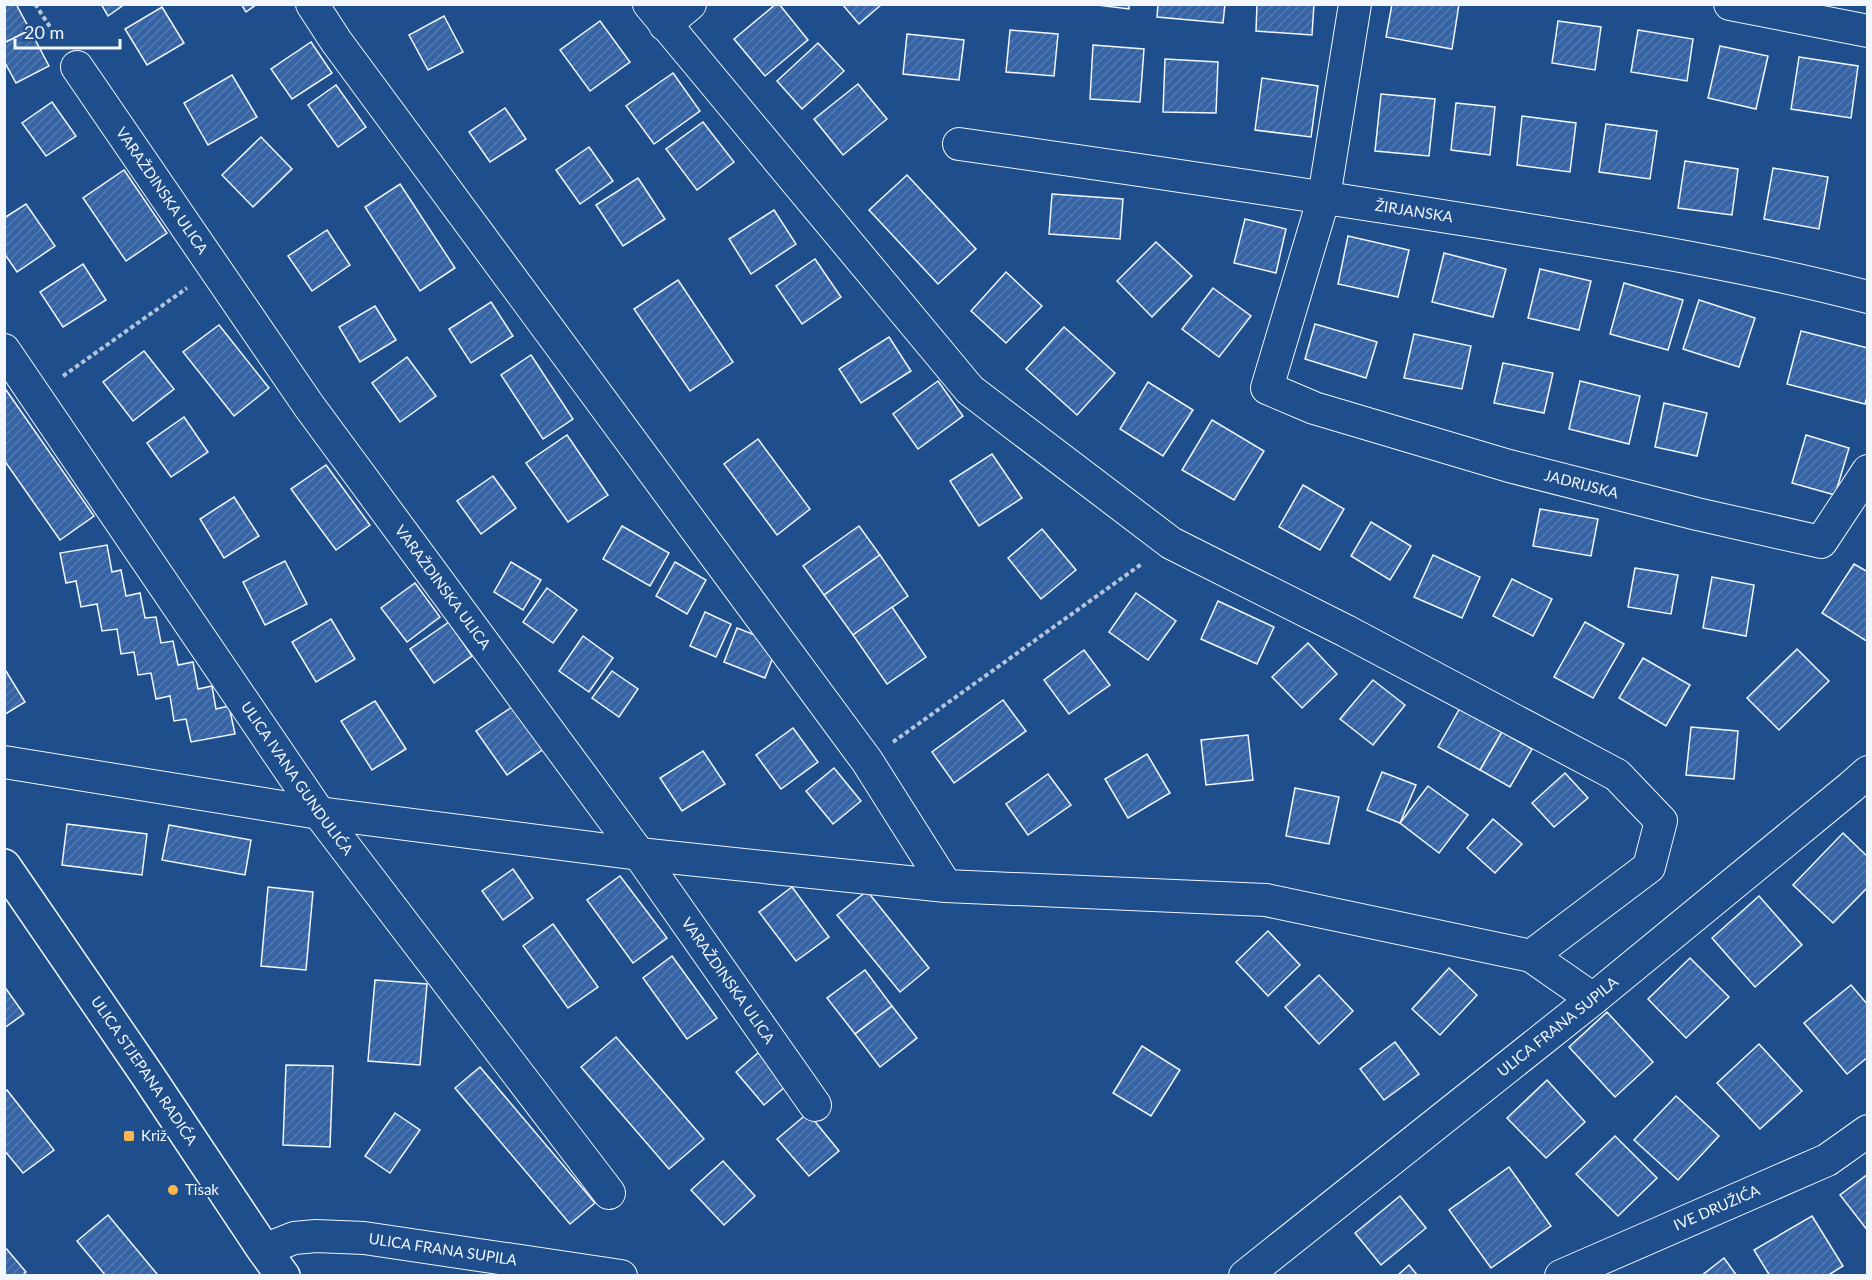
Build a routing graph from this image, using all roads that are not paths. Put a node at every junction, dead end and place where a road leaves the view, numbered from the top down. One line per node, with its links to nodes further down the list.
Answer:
1 (312, 4): 18 (street)
2 (690, 4): 5 (street)
3 (1355, 4): 9 (street)
4 (1730, 4): 6 (street)
5 (657, 15): 19 (street)
6 (1868, 31)
7 (77, 67): 16 (street, VARAŽDINSKA ULICA)
8 (959, 144): 9 (street, ŽIRJANSKA)
9 (1324, 197): 10 (street, ŽIRJANSKA); 12 (street, JADRIJSKA)
10 (1868, 297)
11 (4, 350): 15 (street, ULICA IVANA GUNDULIĆA)
12 (1868, 471)
13 (4, 762): 15 (street)
14 (1868, 772): 20 (street, ULICA FRANA SUPILA)
15 (320, 813): 16 (street); 23 (street, ULICA IVANA GUNDULIĆA)
16 (639, 854): 18 (street); 21 (street, VARAŽDINSKA ULICA)
17 (4, 866): 24 (main road, ULICA STJEPANA RADIĆA)
18 (946, 886): 19 (street)
19 (1531, 956): 20 (street)
20 (1593, 999): 27 (street, ULICA FRANA SUPILA)
21 (814, 1105)
22 (1868, 1131): 28 (street, IVE DRUŽIĆA)
23 (609, 1193)
24 (274, 1263): 25 (street, ULICA FRANA SUPILA)
25 (538, 1269): 26 (street, ULICA FRANA SUPILA)
26 (621, 1275)
27 (1245, 1275)
28 (1561, 1275)

